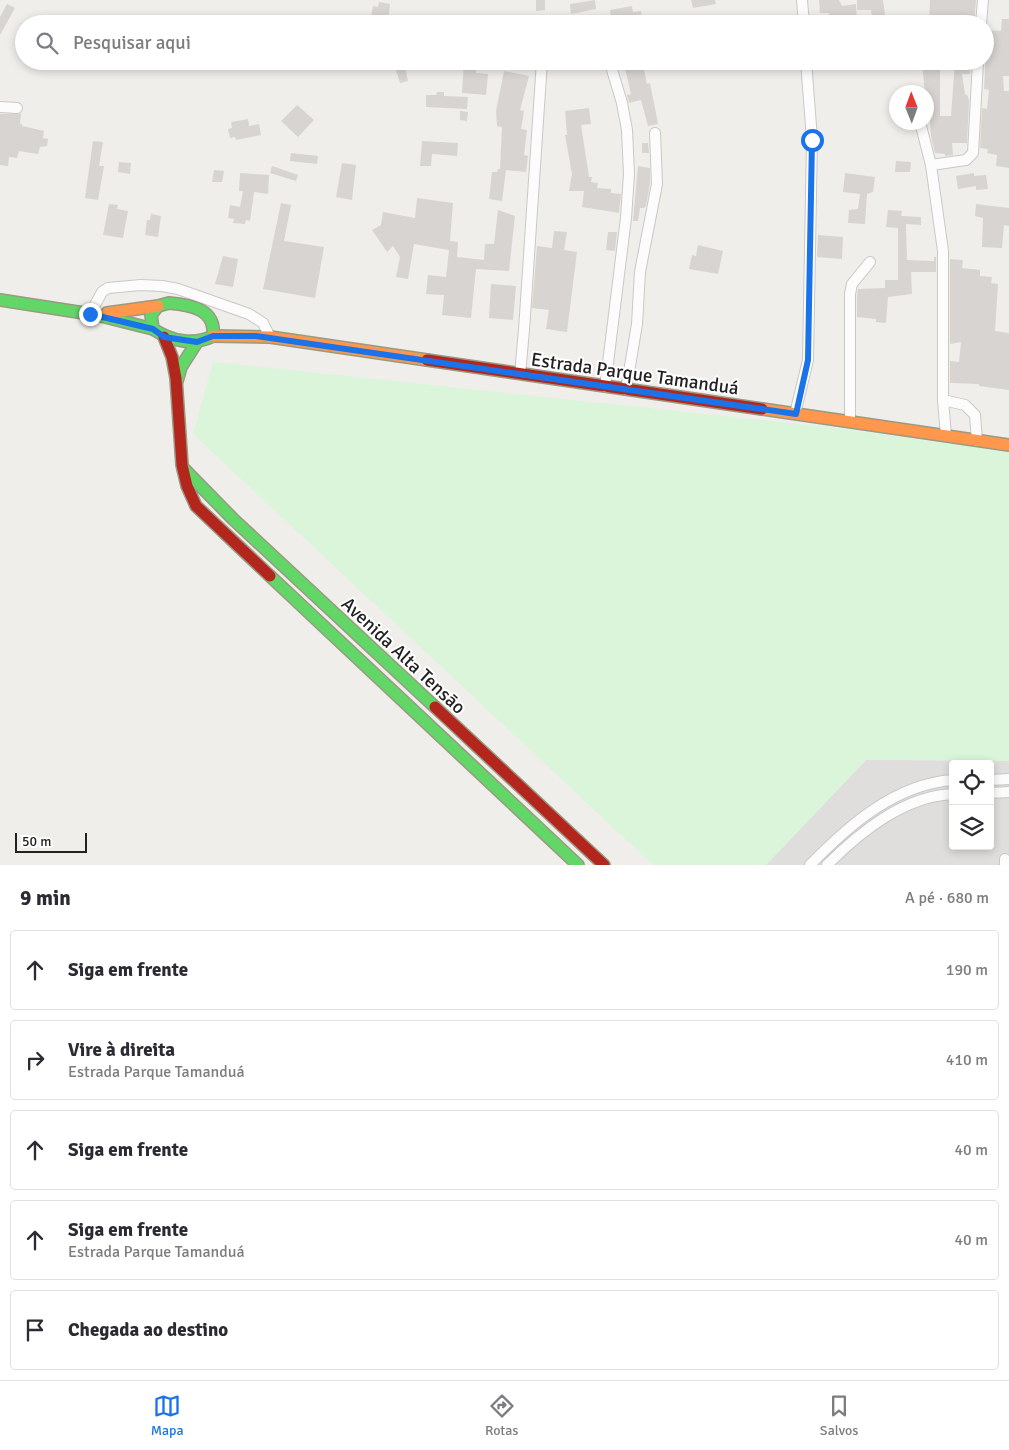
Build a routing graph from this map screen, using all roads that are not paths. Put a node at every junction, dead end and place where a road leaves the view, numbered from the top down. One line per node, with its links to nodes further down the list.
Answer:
1 (802, 0): 3 (street)
2 (983, 0): 4 (street)
3 (803, 15)
4 (982, 15)
5 (541, 70): 25 (street)
6 (612, 70): 27 (street)
7 (807, 70): 30 (street)
8 (978, 70): 13 (street)
9 (0, 107): 10 (street)
10 (17, 108)
11 (922, 130): 13 (street)
12 (655, 133): 28 (street)
13 (931, 165): 29 (street)
14 (870, 262): 31 (street)
15 (0, 300): 17 (street)
16 (158, 306): 17 (street); 18 (street, Estrada Parque Tamanduá); 19 (street)
17 (94, 314): 19 (street); 23 (street)
18 (221, 322): 20 (street); 21 (street, Estrada Parque Tamanduá)
19 (153, 329): 22 (street)
20 (213, 336): 21 (street, Estrada Parque Tamanduá); 24 (street)
21 (256, 336): 23 (street, Estrada Parque Tamanduá)
22 (164, 337): 24 (street); 26 (street, Avenida Alta Tensāo)
23 (270, 338): 25 (street, Estrada Parque Tamanduá)
24 (197, 342): 26 (street, Avenida Alta Tensāo)
25 (520, 374): 27 (street, Estrada Parque Tamanduá)
26 (176, 382): 35 (street, Avenida Alta Tensāo)
27 (605, 386): 28 (street, Estrada Parque Tamanduá)
28 (626, 390): 30 (street, Estrada Parque Tamanduá)
29 (943, 400): 32 (street); 33 (street)
30 (796, 414): 31 (street, Estrada Parque Tamanduá)
31 (850, 422): 32 (street, Estrada Parque Tamanduá)
32 (946, 436): 33 (street, Estrada Parque Tamanduá)
33 (977, 440): 34 (street, Estrada Parque Tamanduá)
34 (1008, 443)
35 (182, 468): 42 (street, Avenida Alta Tensāo); 43 (street, Avenida Alta Tensāo)
36 (1009, 779): 37 (street)
37 (994, 780)
38 (949, 781): 44 (street)
39 (1009, 792): 40 (street)
40 (994, 793)
41 (949, 795): 45 (street)
42 (578, 865)
43 (604, 865)
44 (810, 865)
45 (827, 865)

